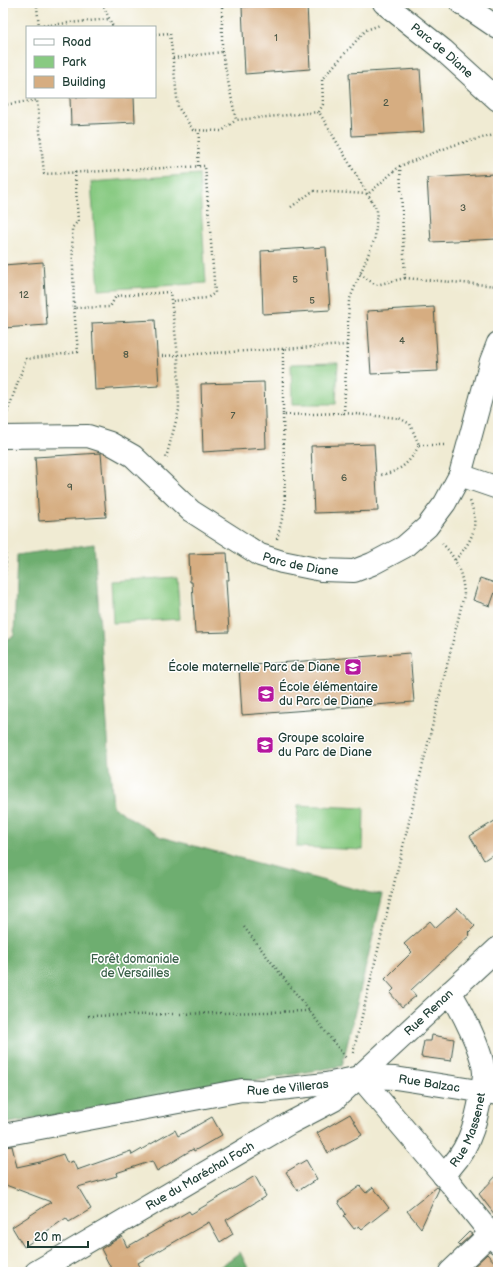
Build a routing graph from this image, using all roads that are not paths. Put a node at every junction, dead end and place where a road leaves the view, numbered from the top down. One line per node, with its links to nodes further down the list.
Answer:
1 (461, 3): 3 (street)
2 (388, 6): 4 (street, Parc de Diane)
3 (498, 28)
4 (498, 100)
5 (496, 355): 7 (street, Parc de Diane)
6 (4, 427): 7 (street, Parc de Diane)
7 (460, 475): 8 (street)
8 (498, 488)
9 (498, 948): 10 (street, Rue Renan)
10 (450, 992): 11 (street, Rue Renan); 13 (street, Rue Massenet)
11 (355, 1071): 12 (street, Rue de Villeras); 13 (street, Rue Balzac); 15 (street)
12 (330, 1092): 14 (street, Rue de Villeras); 17 (street, Rue du Maréchal Foch)
13 (490, 1093): 15 (street, Rue Massenet)
14 (3, 1135)
15 (443, 1175): 16 (street)
16 (494, 1238): 18 (street)
17 (36, 1272)
18 (450, 1272)

